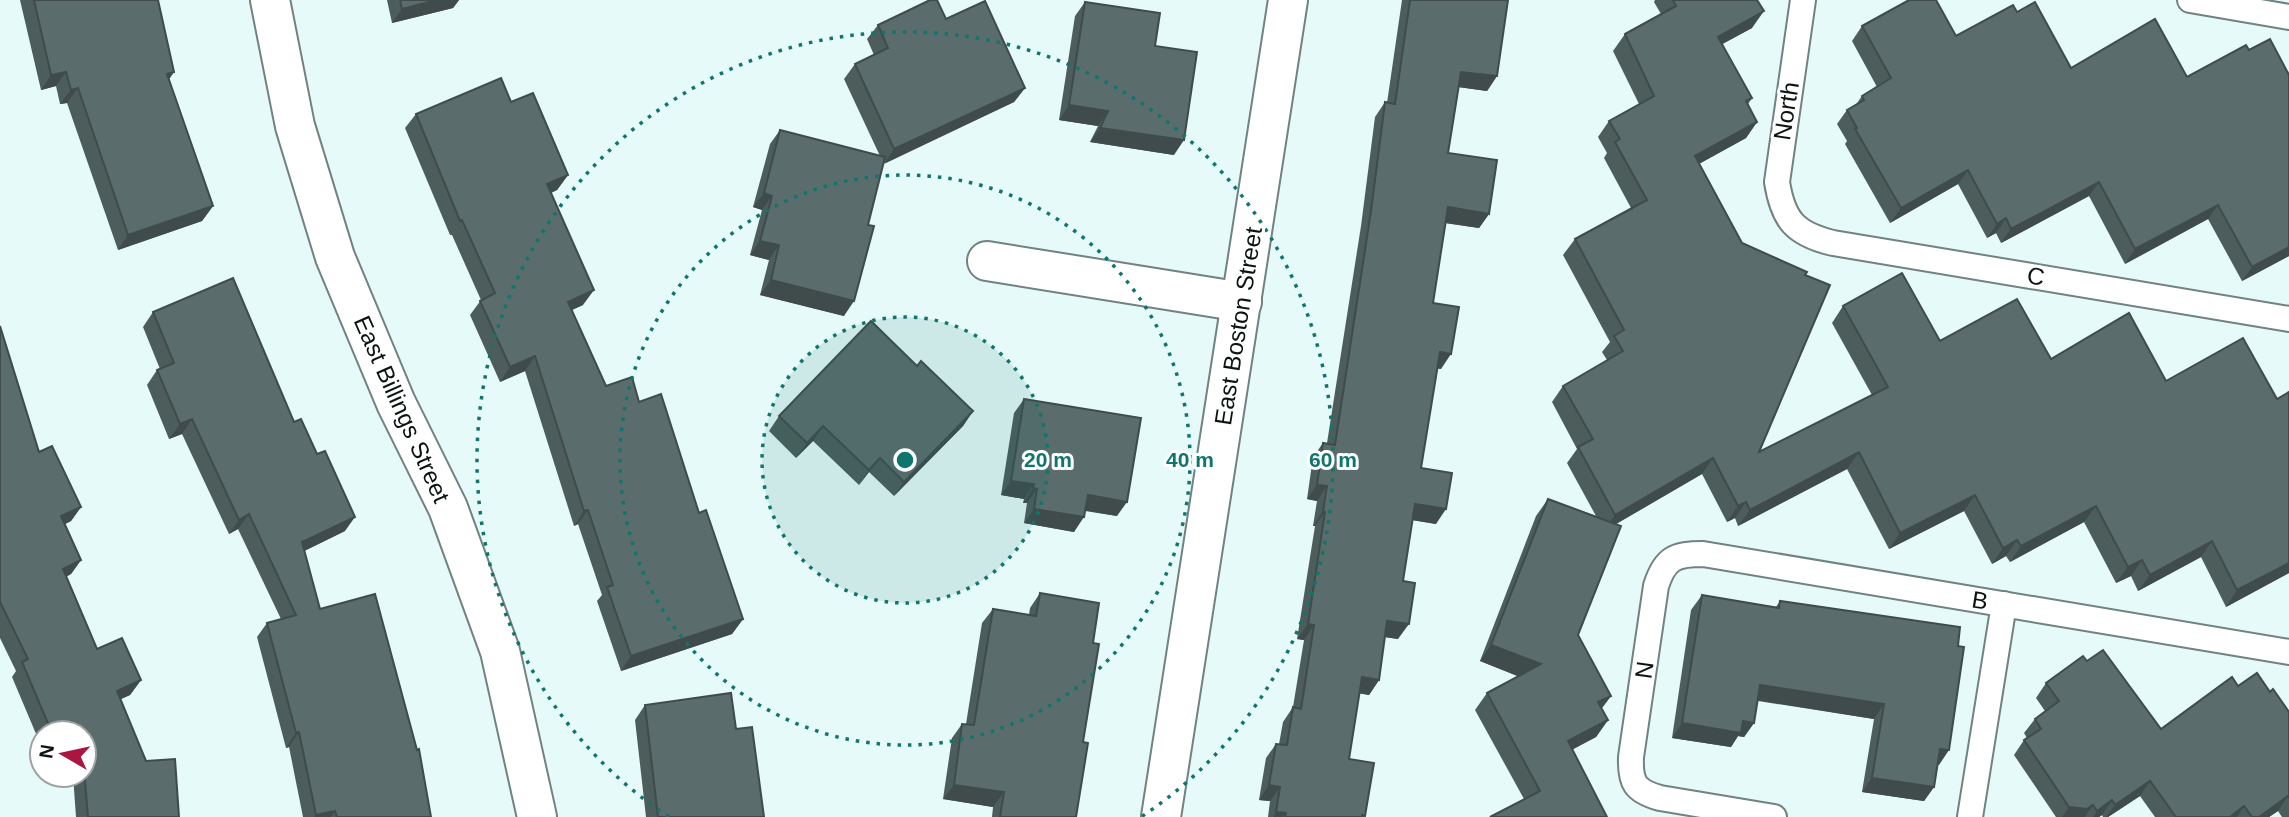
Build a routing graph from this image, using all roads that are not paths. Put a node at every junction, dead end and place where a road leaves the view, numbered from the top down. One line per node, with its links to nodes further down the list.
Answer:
1 (270, 0): 13 (street, East Billings Street)
2 (1288, 0): 8 (street, East Boston Street)
3 (1803, 0): 6 (lane, North)
4 (2190, 0): 5 (lane)
5 (2289, 17)
6 (1788, 219): 9 (lane, C)
7 (987, 261): 8 (street)
8 (1242, 302): 14 (street, East Boston Street)
9 (2289, 319)
10 (1671, 558): 11 (lane, B); 15 (lane, N)
11 (2004, 604): 12 (lane, B); 16 (lane)
12 (2289, 652)
13 (537, 817)
14 (1161, 817)
15 (1774, 817)
16 (1970, 817)

